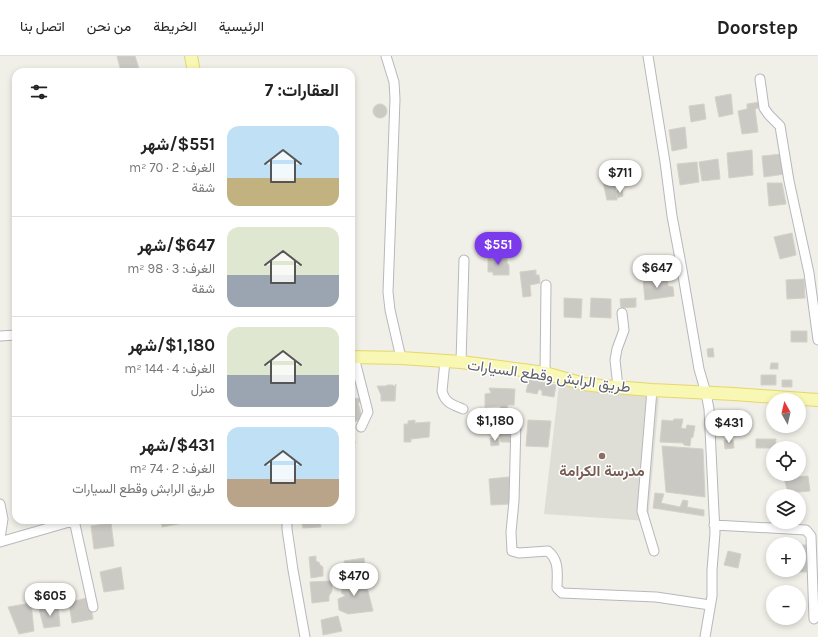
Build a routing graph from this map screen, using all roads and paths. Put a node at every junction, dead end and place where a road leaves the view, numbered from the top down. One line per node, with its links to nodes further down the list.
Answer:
1 (191, 56): 4 (main road)
2 (386, 56): 13 (street)
3 (648, 56): 20 (street)
4 (193, 68)
5 (760, 80): 11 (street)
6 (464, 260): 15 (street)
7 (546, 285): 17 (street)
8 (622, 313): 18 (street)
9 (12, 335): 10 (street)
10 (0, 336)
11 (818, 340)
12 (355, 357): 13 (main road, طريق الرابش وقطع السيارات)
13 (401, 358): 14 (main road, طريق الرابش وقطع السيارات)
14 (445, 361): 15 (main road, طريق الرابش وقطع السيارات); 22 (street)
15 (460, 362): 17 (main road, طريق الرابش وقطع السيارات)
16 (355, 367): 24 (street)
17 (545, 374): 18 (main road, طريق الرابش وقطع السيارات)
18 (618, 387): 19 (main road, طريق الرابش وقطع السيارات)
19 (652, 390): 20 (main road, طريق الرابش وقطع السيارات); 32 (street)
20 (706, 394): 21 (main road, طريق الرابش وقطع السيارات); 29 (street)
21 (818, 400)
22 (463, 409)
23 (516, 421): 33 (street)
24 (361, 427)
25 (0, 504): 30 (street)
26 (61, 524): 31 (street)
27 (76, 524): 34 (street)
28 (287, 524): 36 (street)
29 (714, 525): 33 (street); 35 (street)
30 (0, 538)
31 (0, 542)
32 (654, 551)
33 (710, 605): 37 (street)
34 (93, 607)
35 (814, 619)
36 (305, 637)
37 (705, 637)

